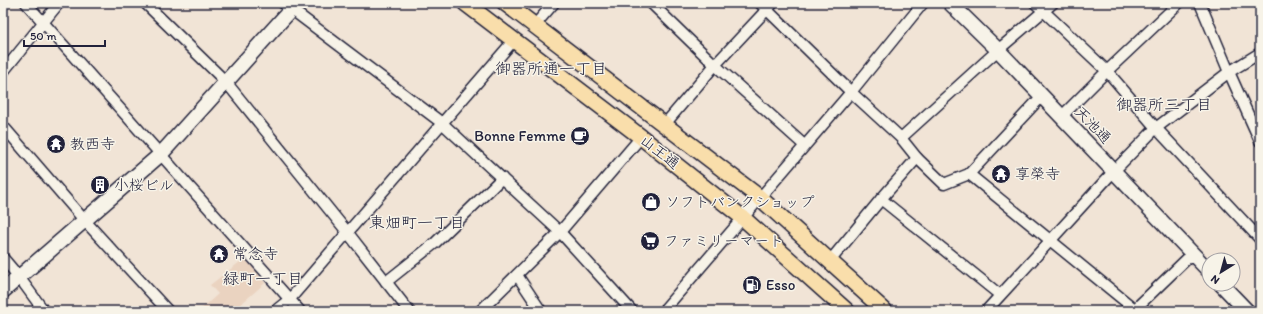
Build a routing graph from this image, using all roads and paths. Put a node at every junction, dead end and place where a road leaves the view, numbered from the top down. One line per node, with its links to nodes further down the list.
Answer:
1 (26, 3): 17 (street)
2 (59, 3): 17 (street)
3 (145, 3): 26 (street)
4 (465, 3): 19 (main road, 山王通)
5 (505, 3): 18 (main road, 山王通)
6 (554, 3): 18 (street)
7 (651, 3): 22 (street)
8 (923, 3): 27 (street)
9 (950, 3): 20 (street, 天池通)
10 (1035, 3): 16 (street)
11 (1053, 3): 16 (street)
12 (1179, 3): 23 (street)
13 (1200, 3): 25 (street)
14 (291, 5): 26 (street); 30 (street)
15 (766, 5): 22 (street); 27 (street)
16 (1044, 12): 20 (street); 23 (street)
17 (43, 22): 24 (street); 38 (street)
18 (535, 25): 31 (main road, 山王通)
19 (514, 40): 30 (street); 34 (main road, 山王通)
20 (998, 50): 28 (street, 天池通); 35 (street)
21 (1260, 53): 25 (street)
22 (715, 65): 31 (street); 37 (street)
23 (1107, 71): 29 (street); 33 (street)
24 (3, 72)
25 (1229, 72): 33 (street); 36 (street)
26 (226, 82): 38 (street); 48 (street)
27 (851, 92): 35 (street); 37 (street)
28 (1042, 96): 29 (street, 天池通); 41 (street)
29 (1061, 117): 40 (street, 天池通)
30 (442, 123): 42 (street); 48 (street)
31 (665, 124): 43 (main road, 山王通)
32 (3, 126): 46 (street)
33 (1156, 128): 40 (street); 49 (street)
34 (641, 137): 45 (main road, 山王通); 47 (street)
35 (901, 138): 39 (street)
36 (1260, 141)
37 (804, 145): 43 (street)
38 (161, 154): 46 (street); 61 (street)
39 (917, 158): 41 (street); 44 (street)
40 (1113, 172): 50 (street); 51 (street, 天池通)
41 (969, 174): 50 (street)
42 (502, 178): 47 (street); 57 (street)
43 (759, 197): 45 (street); 53 (main road, 山王通)
44 (881, 199): 53 (street); 60 (street)
45 (743, 218): 71 (street); 72 (main road, 山王通)
46 (85, 221): 56 (street); 64 (street)
47 (560, 232): 55 (street); 70 (street)
48 (348, 233): 57 (street); 61 (street)
49 (1260, 239)
50 (1050, 240): 60 (street); 62 (street)
51 (1192, 254): 54 (street, 天池通); 62 (street)
52 (3, 258): 56 (street)
53 (830, 261): 73 (main road, 山王通)
54 (1201, 264)
55 (517, 275): 68 (street); 69 (street)
56 (19, 278): 58 (street); 63 (street)
57 (386, 282): 67 (street)
58 (3, 291)
59 (1229, 292): 75 (street)
60 (1000, 295): 74 (street)
61 (290, 299): 65 (street); 66 (street)
62 (1136, 310)
63 (44, 311)
64 (168, 311)
65 (275, 311)
66 (300, 311)
67 (409, 311)
68 (480, 311)
69 (541, 311)
70 (632, 311)
71 (663, 311)
72 (847, 311)
73 (885, 311)
74 (986, 311)
75 (1247, 311)

